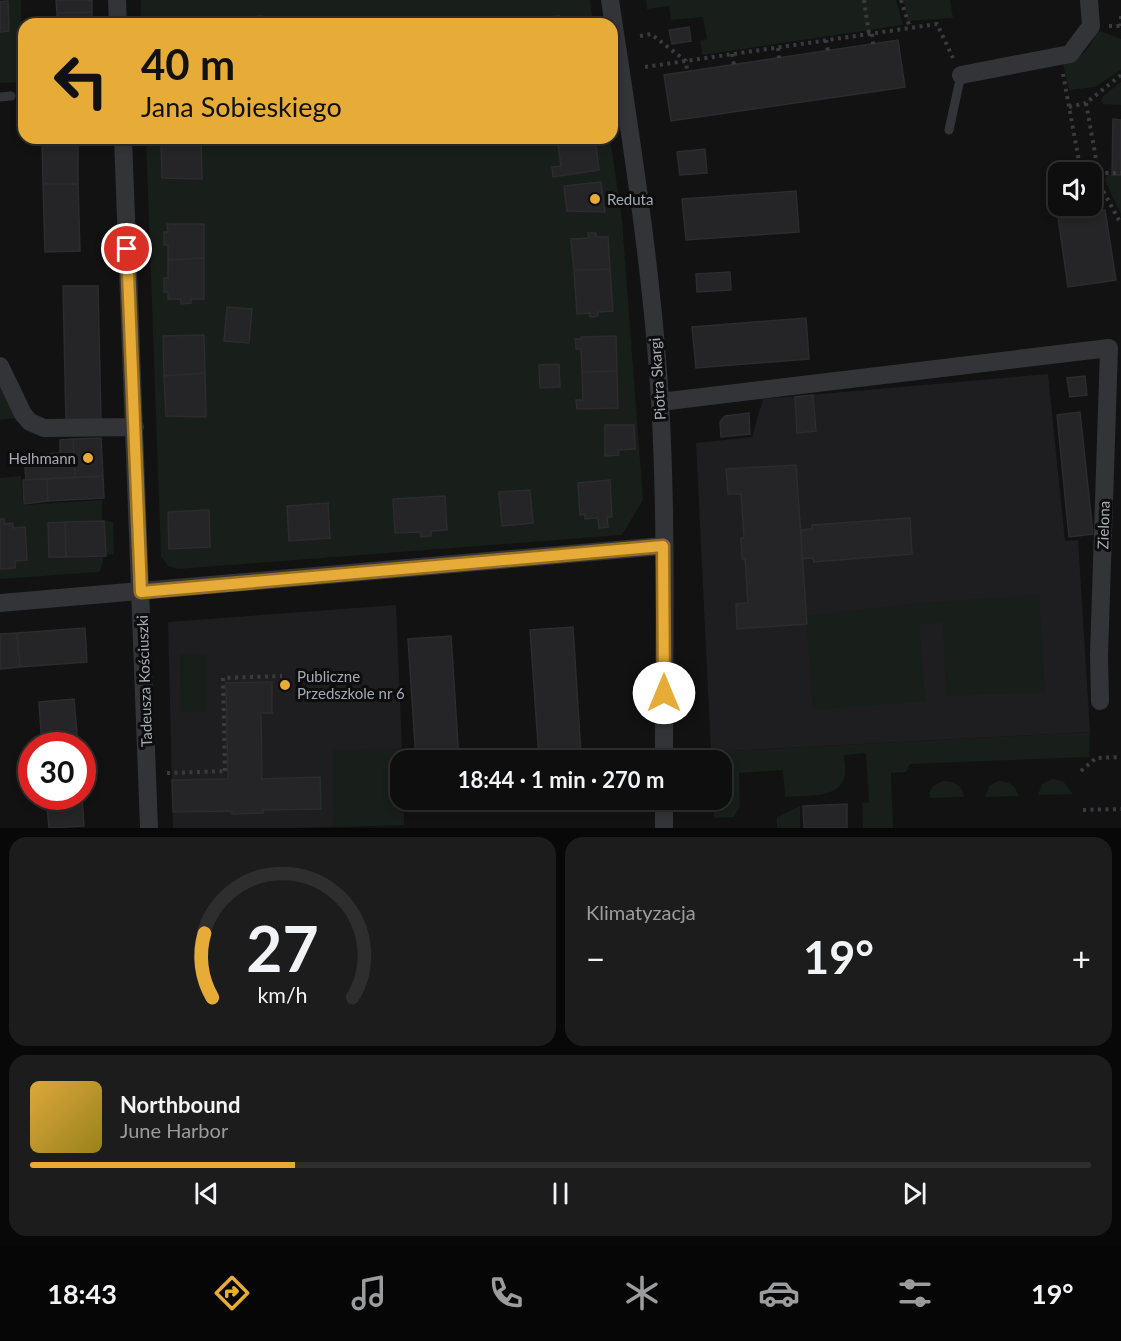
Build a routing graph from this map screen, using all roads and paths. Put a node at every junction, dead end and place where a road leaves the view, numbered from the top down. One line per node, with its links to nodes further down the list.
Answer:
1 (117, 0): 7 (street)
2 (610, 0): 8 (street, Piotra Skargi)
3 (864, 0): 11 (path)
4 (901, 0): 10 (path)
5 (1089, 0): 19 (street)
6 (1121, 16): 9 (path)
7 (118, 18)
8 (613, 18)
9 (1121, 26)
10 (910, 28): 11 (path); 25 (path)
11 (870, 34): 13 (path); 14 (path)
12 (640, 36): 21 (path)
13 (826, 40): 15 (path); 16 (path)
14 (873, 44)
15 (778, 48): 17 (path); 20 (path)
16 (828, 51)
17 (732, 54): 21 (path); 22 (path)
18 (618, 55): 41 (street, Piotra Skargi)
19 (1059, 56): 25 (street); 30 (path)
20 (779, 58)
21 (686, 61): 23 (path); 24 (path)
22 (734, 65)
23 (645, 67)
24 (687, 71)
25 (961, 75): 31 (lane)
26 (1121, 75): 29 (path)
27 (11, 96): 28 (lane)
28 (0, 97)
29 (1086, 103): 30 (path); 34 (path)
30 (1069, 107): 33 (path)
31 (949, 130)
32 (123, 144): 42 (street, Tadeusza Kościuszki)
33 (1079, 162)
34 (1096, 162)
35 (1102, 172): 36 (path)
36 (1121, 173)
37 (1102, 189): 38 (path)
38 (1121, 224)
39 (1115, 348): 41 (street); 47 (street, Zielona)
40 (0, 366): 42 (street)
41 (660, 402): 43 (street, Piotra Skargi)
42 (135, 427): 44 (street, Tadeusza Kościuszki)
43 (663, 546): 44 (street); 48 (street, Piotra Skargi)
44 (141, 592): 45 (street); 55 (street, Tadeusza Kościuszki)
45 (0, 603)
46 (282, 676): 51 (path)
47 (1100, 701)
48 (664, 750)
49 (1121, 757): 50 (path)
50 (1081, 771)
51 (166, 773)
52 (1121, 809): 54 (path)
53 (664, 810): 56 (street)
54 (1083, 810)
55 (149, 828)
56 (664, 828)

